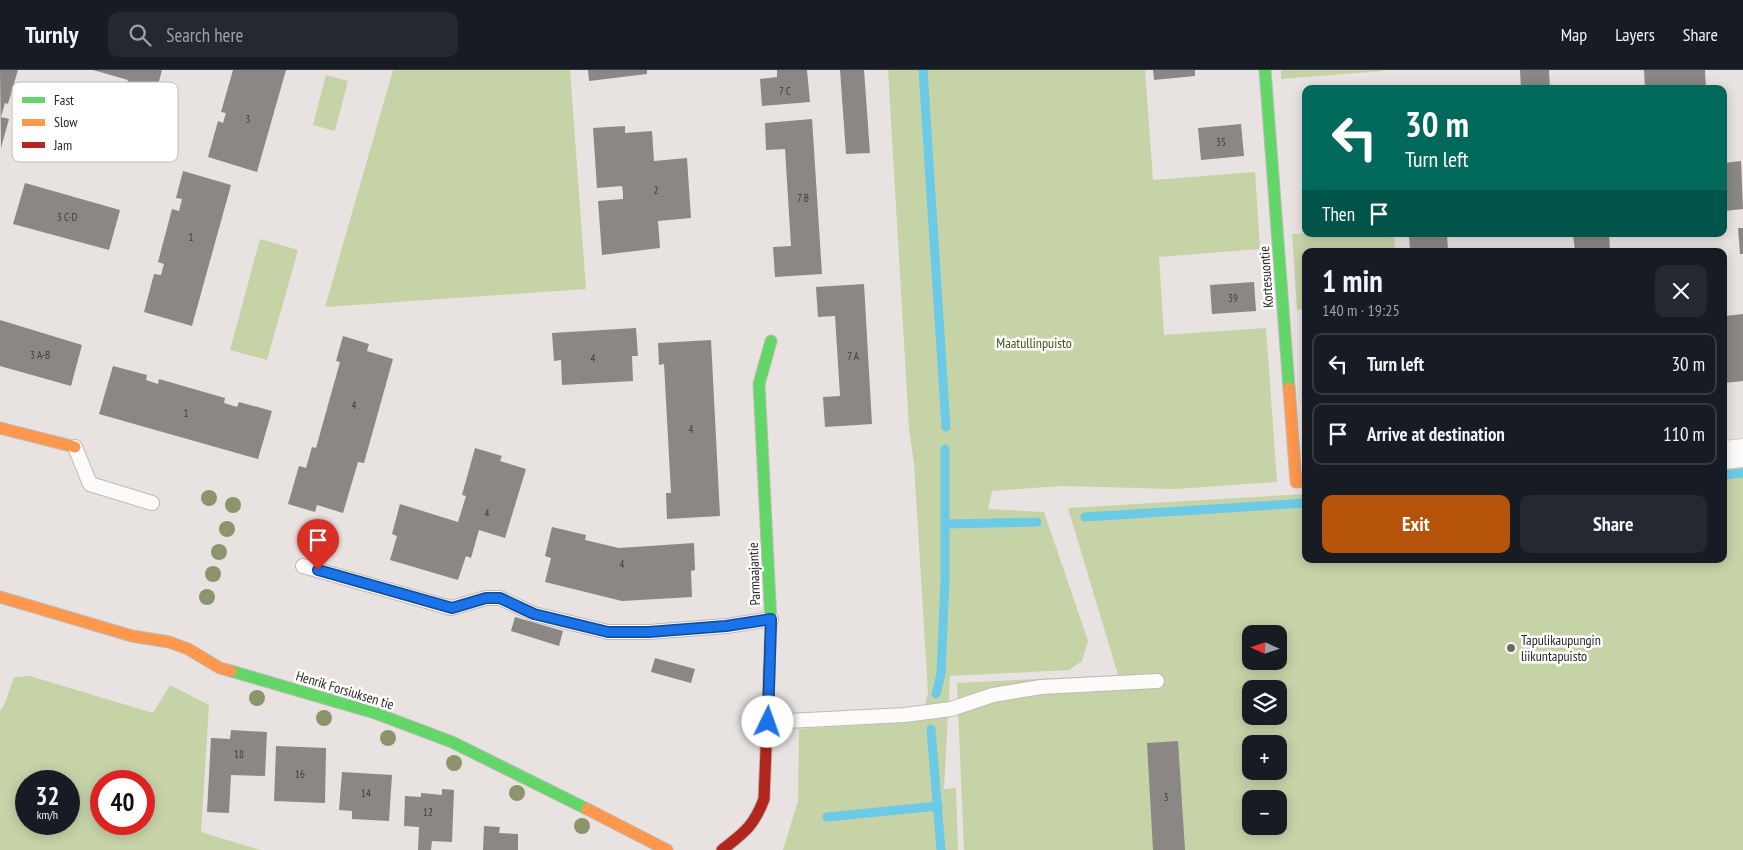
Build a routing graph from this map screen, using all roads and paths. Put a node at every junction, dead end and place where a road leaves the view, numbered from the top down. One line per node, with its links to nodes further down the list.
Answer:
1 (1265, 70): 7 (street, Kortesuontie)
2 (772, 341): 11 (street, Parmaajantie)
3 (0, 428): 4 (street)
4 (75, 447): 8 (lane)
5 (1743, 453): 6 (street)
6 (1727, 455)
7 (1301, 481)
8 (152, 502)
9 (303, 566): 11 (lane)
10 (0, 597): 14 (street, Henrik Forsiuksen tie)
11 (771, 619): 13 (street, Parmaajantie)
12 (1157, 681): 13 (lane)
13 (768, 722): 15 (street, Parmaajantie)
14 (667, 850)
15 (722, 850)

